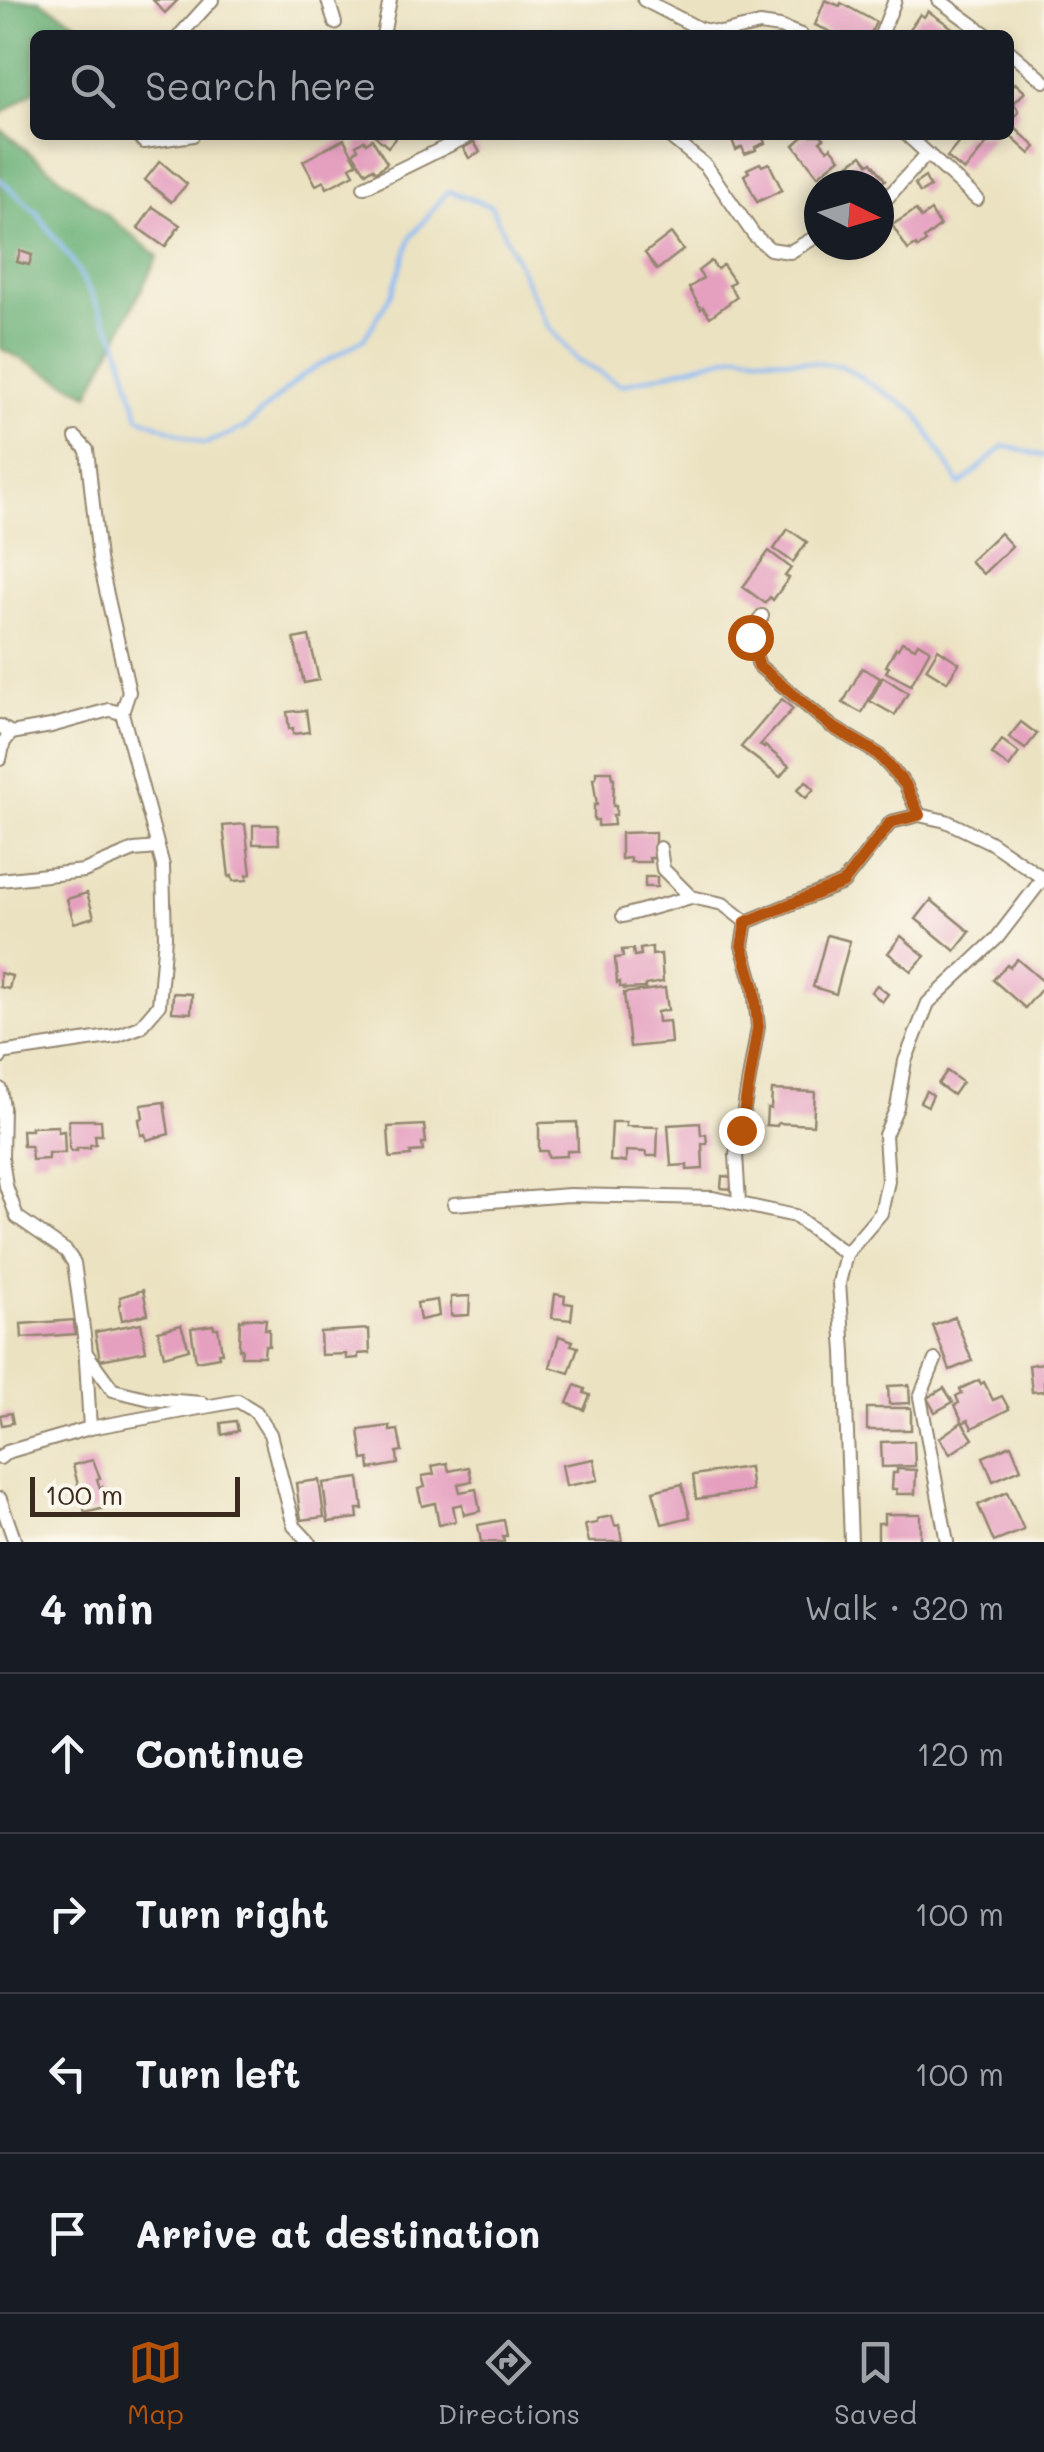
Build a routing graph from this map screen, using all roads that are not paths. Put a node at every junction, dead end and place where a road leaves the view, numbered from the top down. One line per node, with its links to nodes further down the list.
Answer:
1 (212, 0): 8 (street)
2 (328, 0): 7 (street)
3 (390, 0): 9 (street)
4 (644, 0): 10 (street)
5 (895, 0): 13 (street)
6 (939, 0): 14 (street)
7 (334, 22)
8 (185, 30)
9 (385, 30)
10 (700, 30)
11 (734, 30): 12 (street)
12 (788, 30)
13 (883, 30)
14 (980, 30)
15 (1014, 55): 16 (street)
16 (1044, 81)
17 (460, 140): 21 (street)
18 (674, 140): 24 (street)
19 (911, 140): 20 (street)
20 (926, 154): 22 (street); 23 (street)
21 (364, 187)
22 (894, 190)
23 (977, 199)
24 (804, 244)
25 (76, 438): 27 (street)
26 (762, 616): 30 (street)
27 (122, 712): 28 (street); 31 (street)
28 (6, 729): 29 (street)
29 (0, 759)
30 (919, 815): 33 (street); 37 (street)
31 (158, 848): 34 (street); 38 (street)
32 (660, 848): 35 (street)
33 (1044, 877): 43 (street)
34 (0, 880)
35 (692, 898): 36 (street); 37 (street)
36 (624, 916)
37 (746, 922): 41 (street)
38 (0, 1058)
39 (0, 1090): 40 (street)
40 (1, 1158): 44 (street)
41 (739, 1203): 42 (street); 43 (street)
42 (454, 1204)
43 (846, 1254): 52 (street)
44 (86, 1353): 46 (street); 47 (street)
45 (935, 1360): 53 (street)
46 (214, 1404): 47 (street); 51 (street)
47 (90, 1428): 48 (street)
48 (0, 1458)
49 (0, 1499): 50 (street)
50 (15, 1542)
51 (309, 1542)
52 (851, 1542)
53 (947, 1542)

